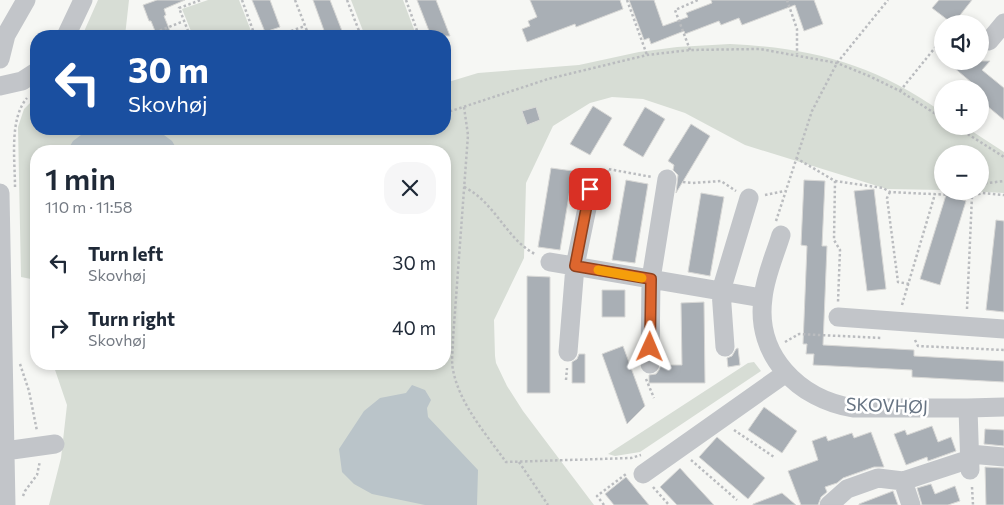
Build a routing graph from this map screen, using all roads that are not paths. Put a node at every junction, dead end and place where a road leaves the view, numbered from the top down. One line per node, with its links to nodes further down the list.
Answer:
1 (26, 0): 6 (street)
2 (83, 0): 4 (street)
3 (1004, 23): 5 (street)
4 (69, 30)
5 (989, 41)
6 (0, 59)
7 (30, 76): 8 (street)
8 (0, 86)
9 (667, 179): 17 (street)
10 (590, 189): 16 (street)
11 (7, 194): 13 (street)
12 (749, 198): 18 (street)
13 (0, 224): 29 (street)
14 (778, 231): 19 (street, SKOVHØJ)
15 (550, 262): 16 (street)
16 (575, 266): 17 (street); 23 (street)
17 (651, 279): 18 (street); 24 (street)
18 (721, 291): 19 (street); 22 (street)
19 (762, 298): 25 (street, SKOVHØJ)
20 (838, 317): 21 (street)
21 (1004, 329)
22 (725, 347)
23 (568, 352)
24 (650, 364)
25 (786, 373): 27 (street, SKOVHØJ); 32 (street)
26 (1004, 406): 27 (street, SKOVHØJ)
27 (968, 408): 31 (street)
28 (47, 446): 29 (street)
29 (5, 451): 34 (street)
30 (1004, 457): 31 (street)
31 (970, 461): 33 (street)
32 (636, 473)
33 (903, 481): 35 (street); 36 (street)
34 (14, 501)
35 (829, 505)
36 (911, 505)

